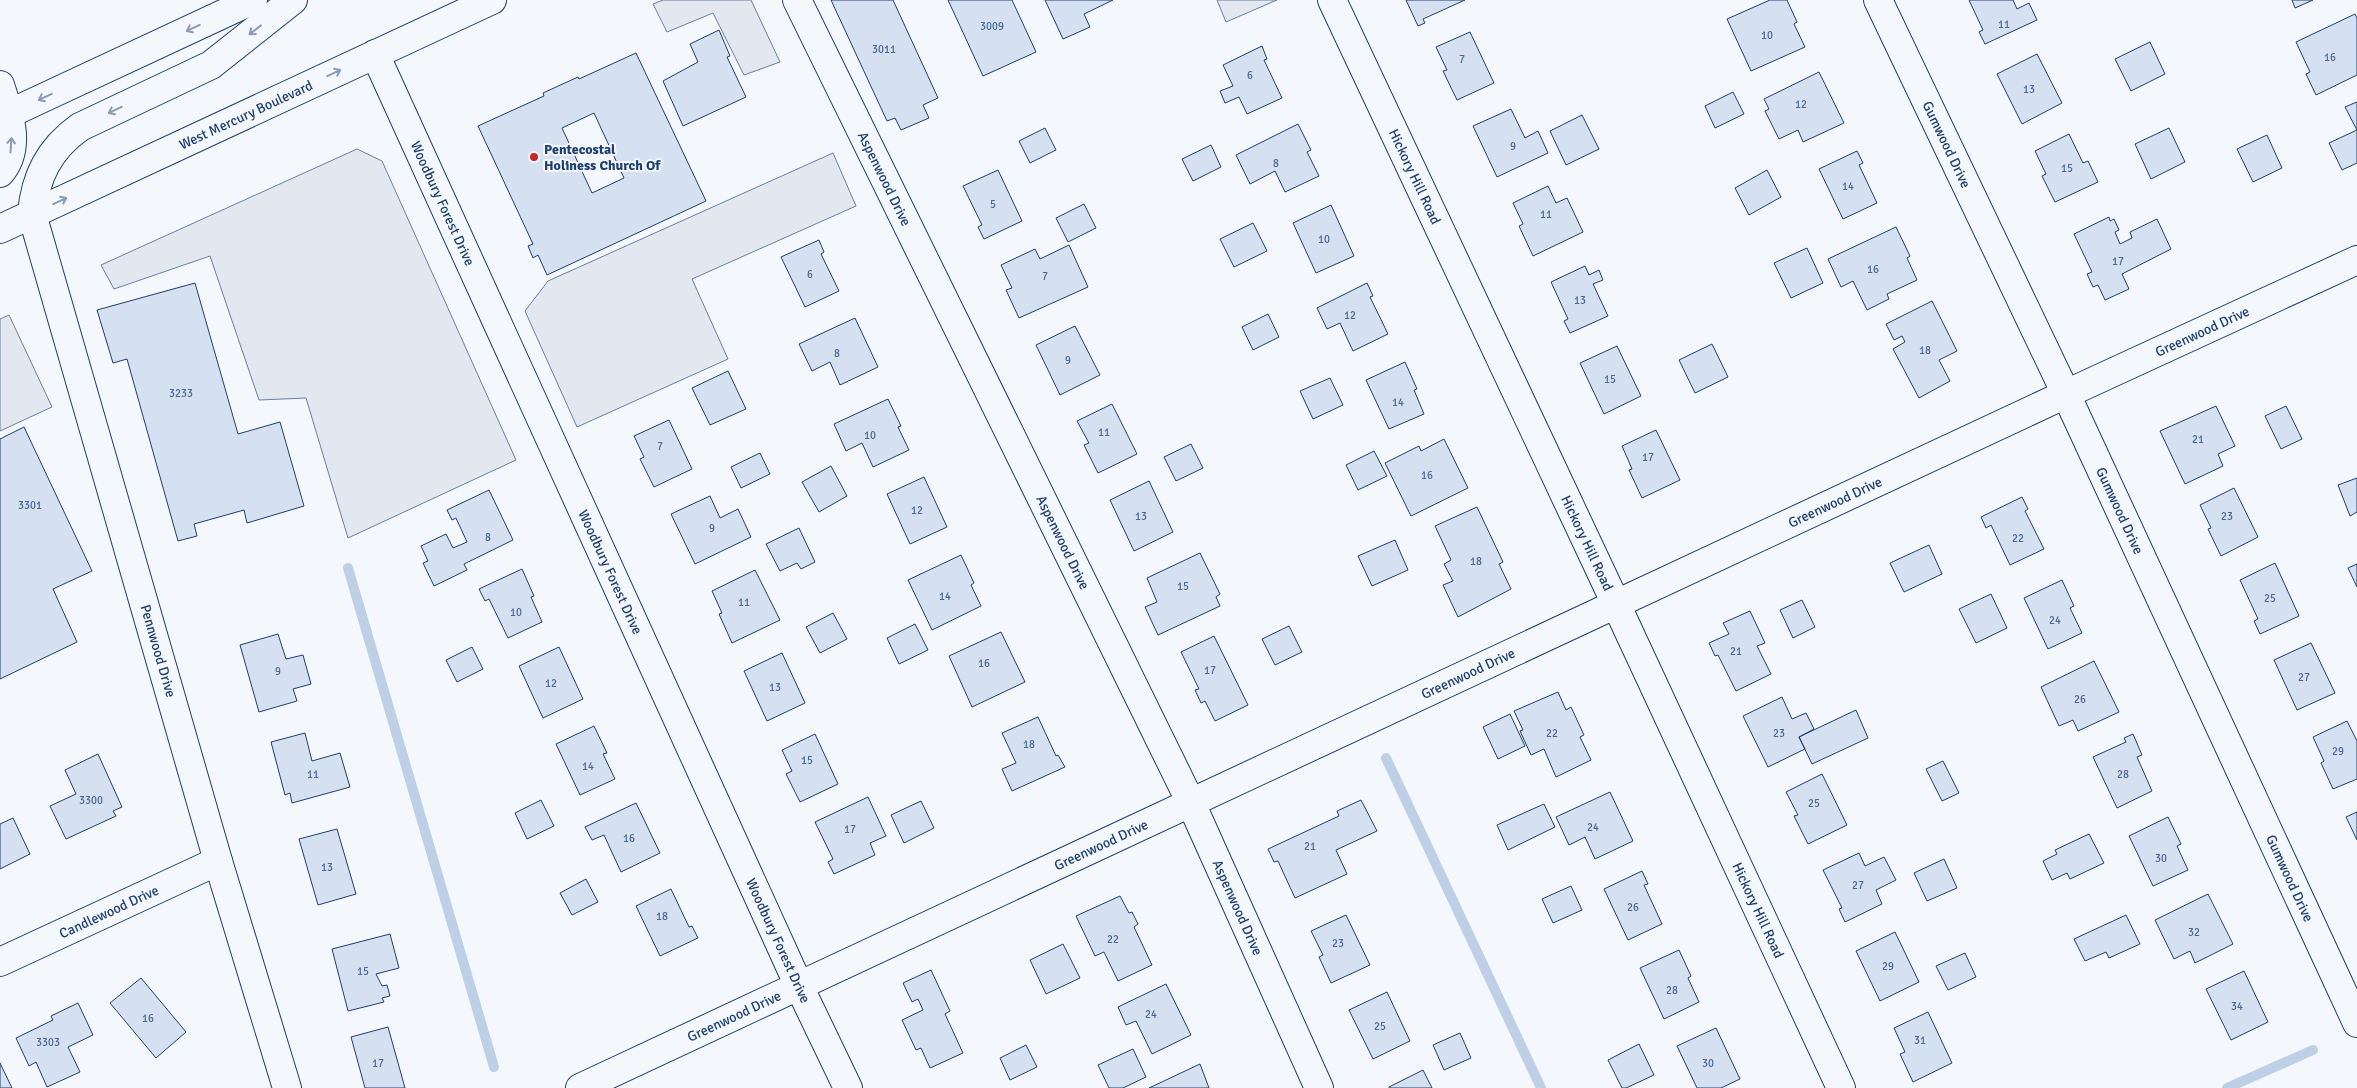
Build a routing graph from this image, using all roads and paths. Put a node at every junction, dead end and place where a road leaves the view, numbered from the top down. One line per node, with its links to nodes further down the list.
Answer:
1 (253, 0): 9 (main road, one-way to 9)
2 (293, 0): 11 (main road, one-way to 11)
3 (492, 0): 7 (main road, West Mercury Boulevard)
4 (797, 0): 16 (main road, Aspenwood Drive)
5 (1332, 0): 15 (main road, Hickory Hill Road)
6 (1878, 0): 14 (main road, Gumwood Drive)
7 (375, 54): 11 (main road, West Mercury Boulevard, one-way to 7); 19 (main road, Woodbury Forest Drive)
8 (0, 85): 9 (main road)
9 (4, 116): 10 (main road, one-way to 9)
10 (0, 173)
11 (32, 214): 12 (main road, West Mercury Boulevard); 17 (main road, Pennwood Drive)
12 (0, 229)
13 (2357, 260): 14 (main road, Greenwood Drive)
14 (2066, 394): 15 (main road, Greenwood Drive); 20 (main road, Gumwood Drive)
15 (1616, 604): 16 (main road, Greenwood Drive); 25 (main road, Hickory Hill Road)
16 (1191, 803): 19 (main road, Greenwood Drive); 24 (main road, Aspenwood Drive)
17 (218, 861): 18 (main road, Candlewood Drive); 21 (main road, Pennwood Drive)
18 (0, 962)
19 (799, 986): 22 (main road, Greenwood Drive); 23 (main road, Woodbury Forest Drive)
20 (2357, 1023)
21 (287, 1088)
22 (580, 1088)
23 (848, 1088)
24 (1319, 1088)
25 (1841, 1088)

